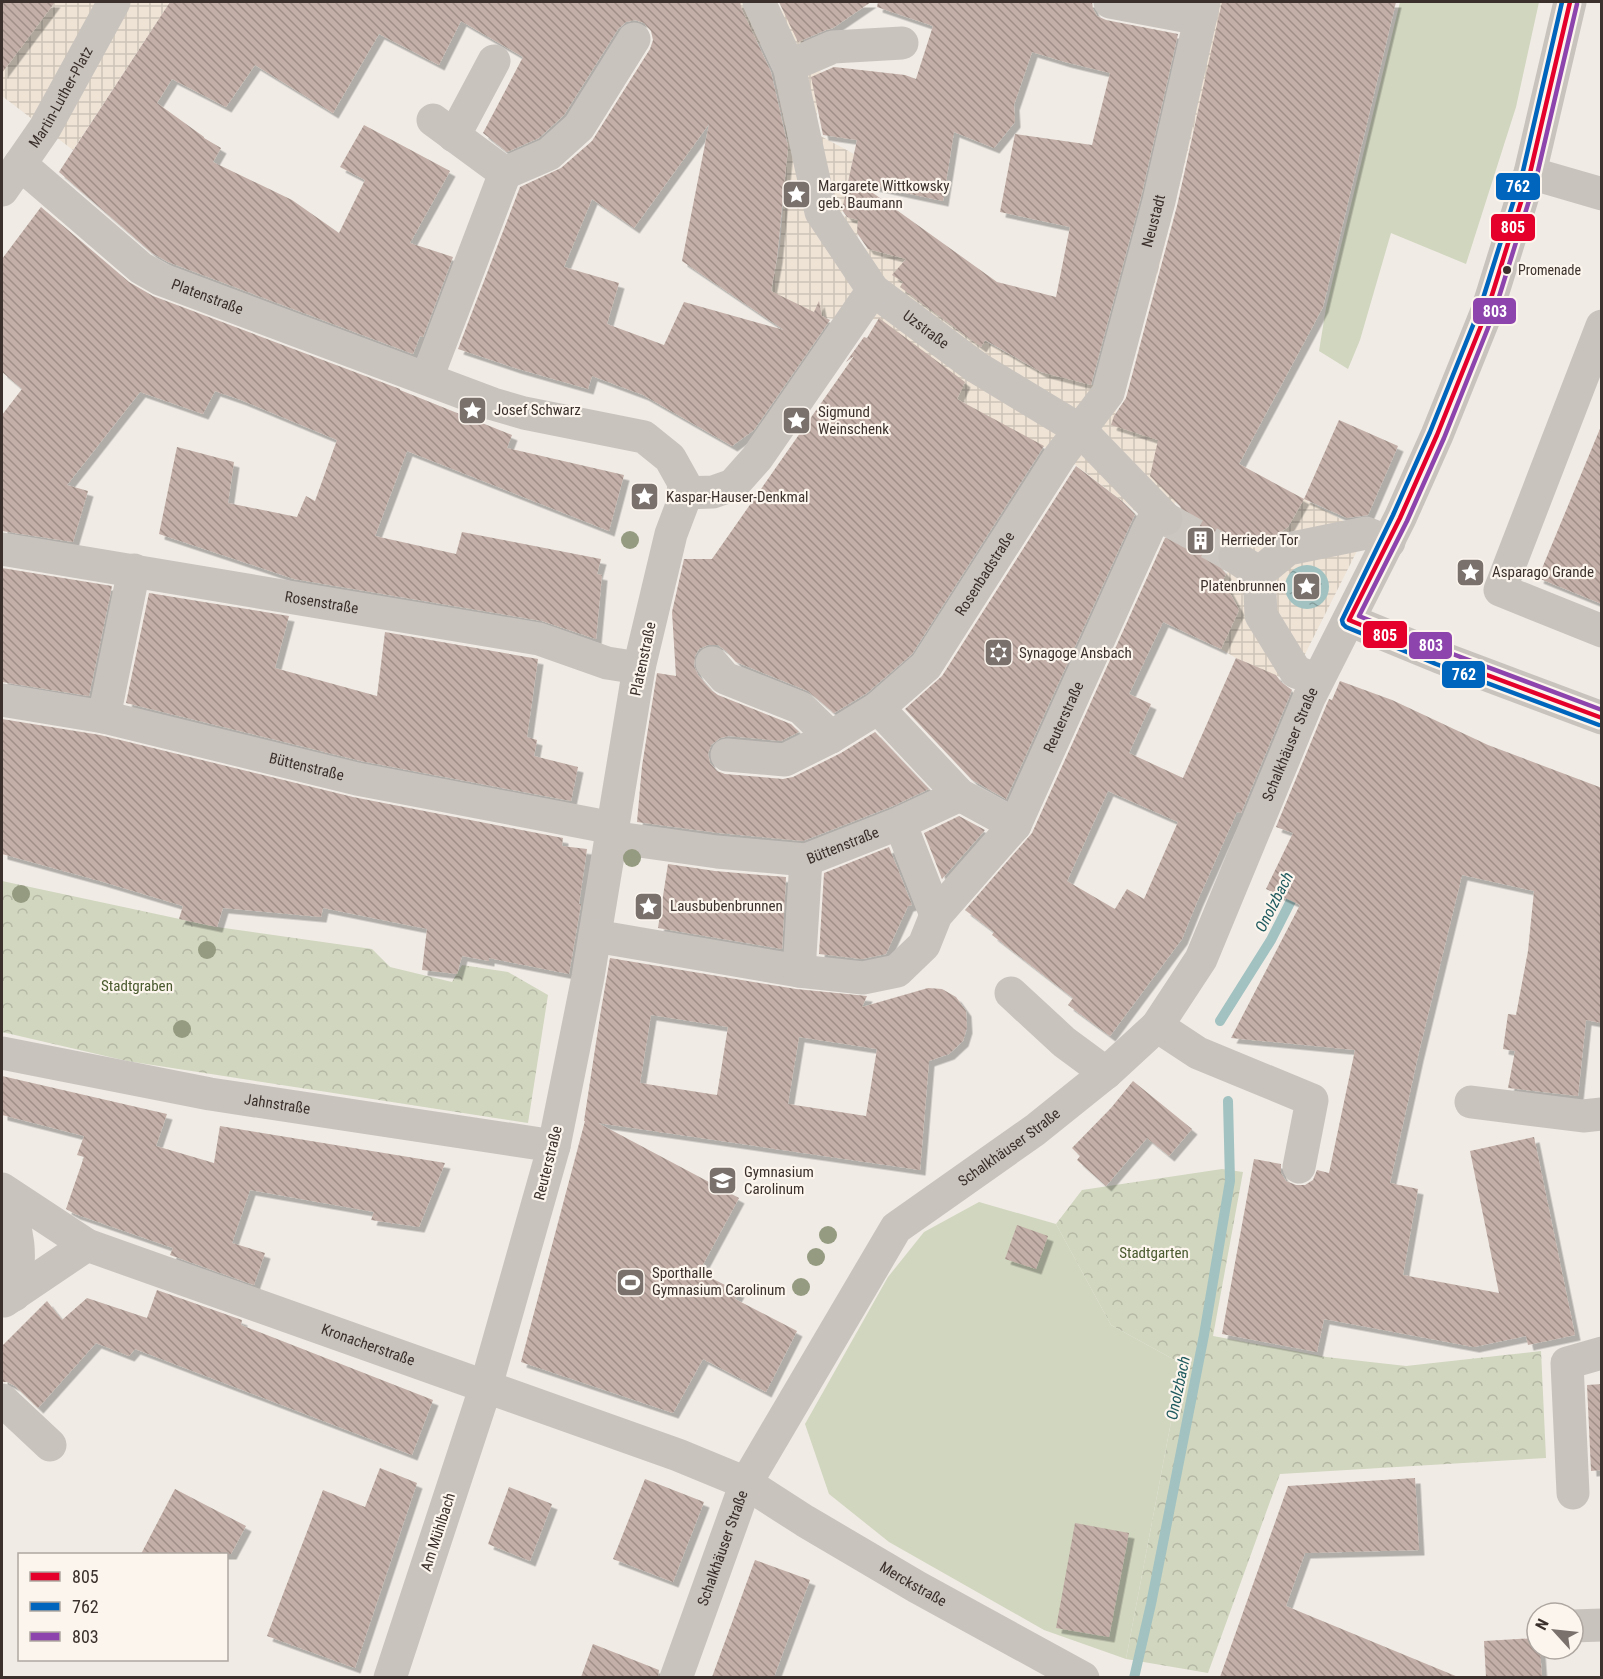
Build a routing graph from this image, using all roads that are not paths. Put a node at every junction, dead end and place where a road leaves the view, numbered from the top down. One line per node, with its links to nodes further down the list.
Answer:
1 (114, 2): 12 (street, Martin-Luther-Platz)
2 (759, 2): 9 (street, Uzstraße)
3 (1110, 2): 5 (street)
4 (1570, 2): 11 (street)
5 (1202, 10): 17 (street, Neustadt)
6 (634, 39): 10 (street)
7 (902, 43): 9 (street)
8 (494, 61): 10 (street)
9 (789, 66): 14 (street, Uzstraße)
10 (506, 173): 16 (street)
11 (1530, 173): 13 (street); 20 (street)
12 (11, 177): 16 (street, Platenstraße)
13 (1602, 194)
14 (873, 290): 17 (street, Uzstraße); 18 (street)
15 (1602, 327): 24 (street)
16 (427, 378): 18 (street, Platenstraße)
17 (1080, 430): 19 (street, Uzstraße); 29 (street, Rosenbadstraße)
18 (683, 493): 26 (street, Platenstraße)
19 (1162, 515): 36 (street, Reuterstraße)
20 (1389, 542): 23 (street); 27 (street)
21 (2, 549): 22 (street, Rosenstraße)
22 (134, 570): 26 (street, Rosenstraße); 30 (street)
23 (1349, 620): 31 (street); 43 (street, Schalkhäuser Straße)
24 (1602, 631)
25 (712, 663): 32 (street)
26 (639, 668): 37 (street, Platenstraße)
27 (1302, 674)
28 (2, 700): 30 (street, Büttenstraße)
29 (878, 708): 32 (street, Rosenbadstraße); 34 (street)
30 (104, 717): 37 (street, Büttenstraße)
31 (1602, 718)
32 (831, 737): 33 (street, Rosenbadstraße)
33 (727, 755)
34 (960, 795): 35 (street, Büttenstraße); 36 (street)
35 (900, 823): 38 (street, Büttenstraße); 39 (street)
36 (1015, 825): 39 (street, Reuterstraße)
37 (612, 832): 38 (street, Büttenstraße); 40 (street, Reuterstraße)
38 (806, 860): 41 (street)
39 (936, 915): 41 (street, Reuterstraße)
40 (595, 936): 41 (street, Reuterstraße); 48 (street, Reuterstraße)
41 (799, 971)
42 (1011, 993): 45 (street)
43 (1157, 1026): 45 (street, Schalkhäuser Straße); 49 (street)
44 (2, 1053): 48 (street, Jahnstraße)
45 (1106, 1073): 58 (street, Schalkhäuser Straße)
46 (1471, 1102): 47 (street)
47 (1602, 1114)
48 (554, 1146): 55 (street, Reuterstraße)
49 (1299, 1167)
50 (2, 1190): 52 (street, Kronacherstraße)
51 (2, 1194): 53 (street)
52 (87, 1245): 53 (street); 55 (street, Kronacherstraße)
53 (8, 1299)
54 (1602, 1353): 59 (street)
55 (486, 1386): 58 (street, Kronacherstraße); 63 (street, Am Mühlbach)
56 (2, 1400): 57 (street)
57 (50, 1444)
58 (746, 1483): 62 (street, Merckstraße); 64 (street, Schalkhäuser Straße)
59 (1573, 1493)
60 (1602, 1625): 61 (street)
61 (1585, 1626)
62 (1078, 1676)
63 (390, 1677)
64 (676, 1677)

